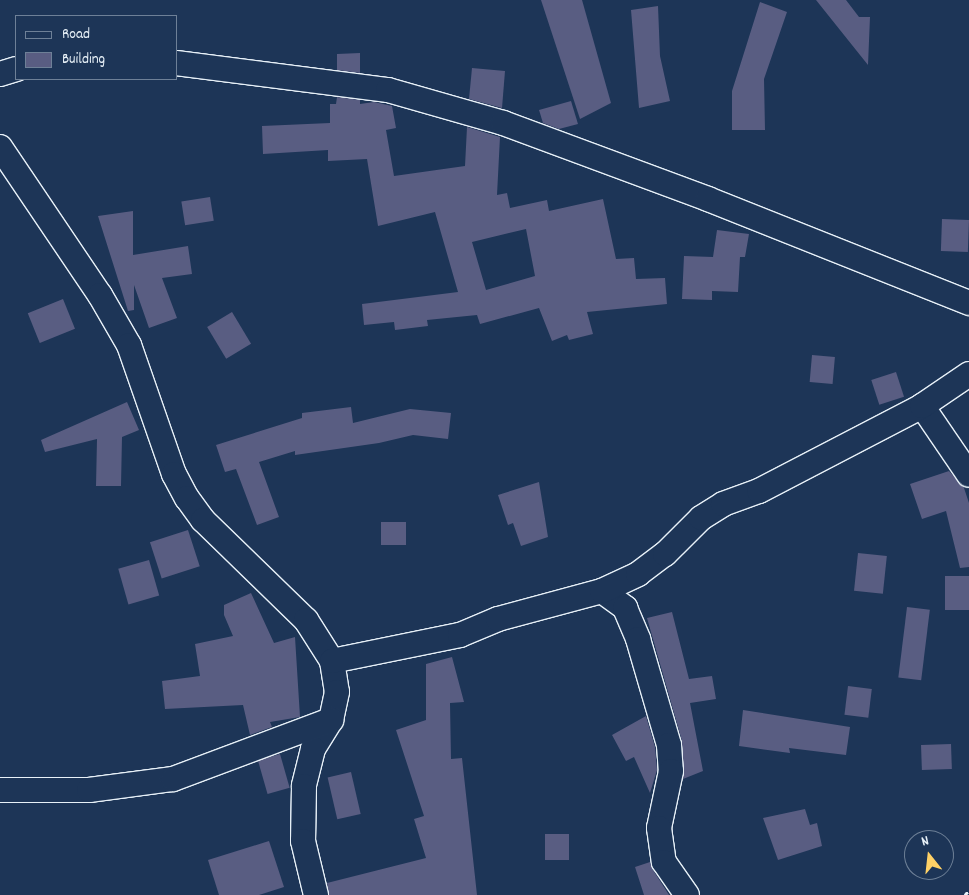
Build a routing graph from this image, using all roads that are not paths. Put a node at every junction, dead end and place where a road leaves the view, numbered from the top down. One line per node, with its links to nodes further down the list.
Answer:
1 (178, 63): 5 (street)
2 (15, 69): 3 (street)
3 (0, 74)
4 (0, 147): 10 (street)
5 (969, 303)
6 (969, 374): 7 (street)
7 (922, 406): 8 (street); 9 (street)
8 (969, 475)
9 (602, 591): 10 (street); 14 (street)
10 (332, 661): 11 (street)
11 (331, 720): 12 (street); 13 (street)
12 (0, 790)
13 (316, 895)
14 (687, 895)

